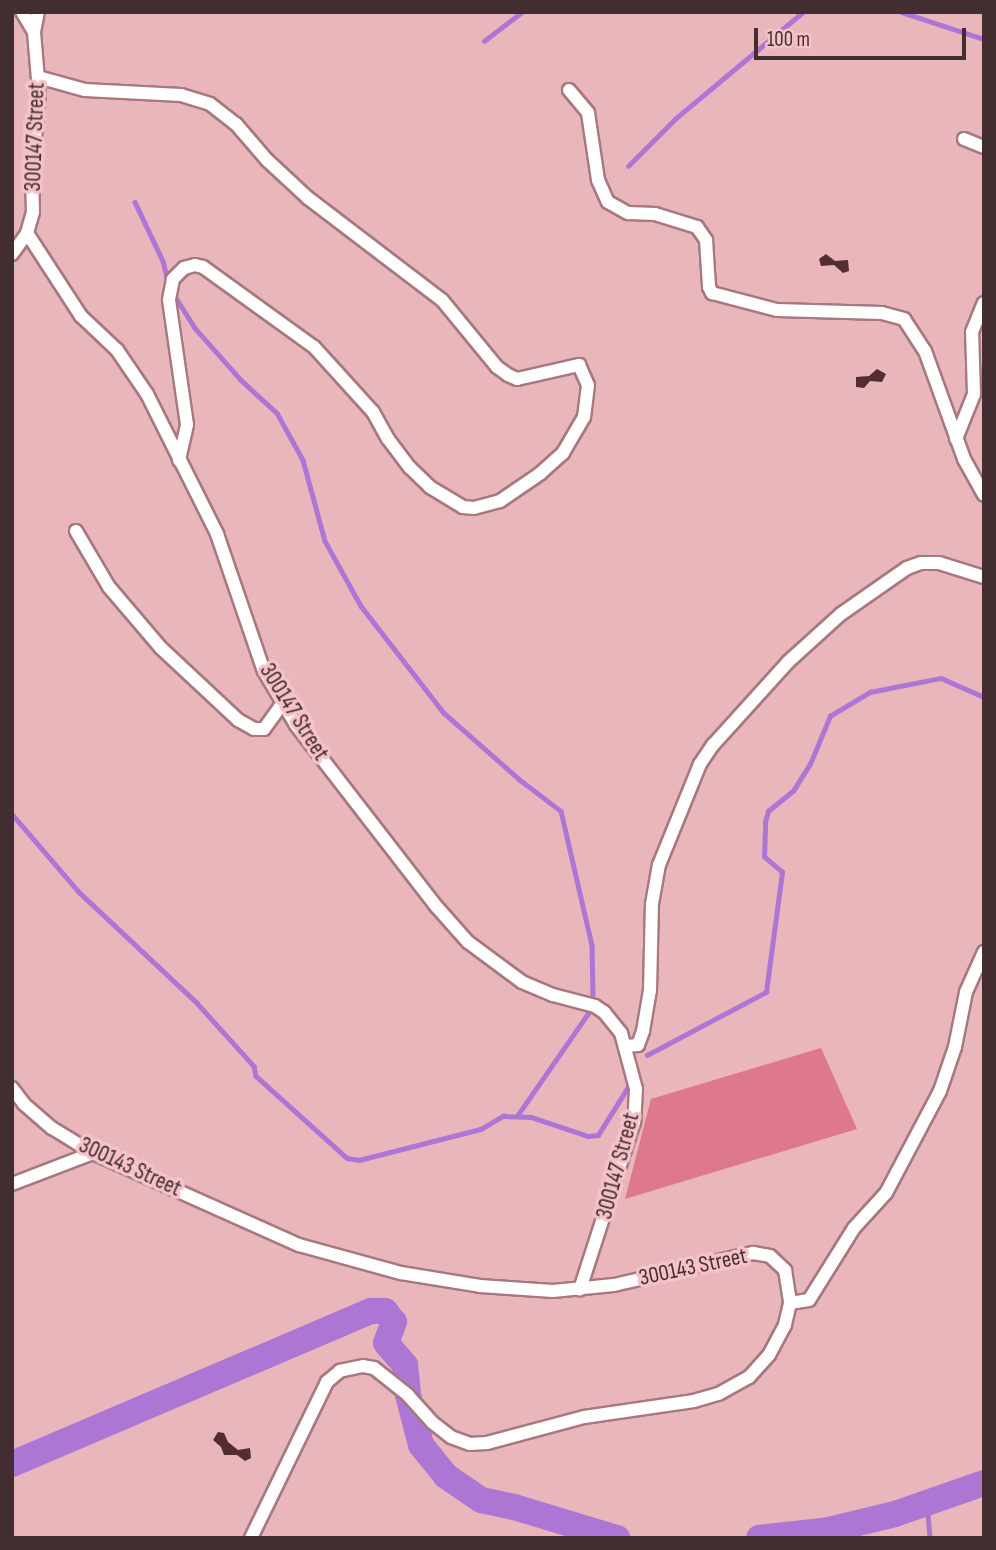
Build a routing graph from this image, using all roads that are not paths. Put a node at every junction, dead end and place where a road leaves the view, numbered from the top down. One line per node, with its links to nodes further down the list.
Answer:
1 (22, 12): 3 (street, 300147 Street)
2 (38, 12): 3 (street)
3 (34, 32): 4 (street, 300147 Street)
4 (38, 77): 8 (street, 300147 Street); 12 (street)
5 (569, 90): 11 (street)
6 (964, 139): 7 (street)
7 (984, 147)
8 (27, 233): 9 (street); 12 (street, 300147 Street)
9 (12, 254)
10 (984, 303): 11 (street)
11 (956, 439): 13 (street)
12 (179, 460): 16 (street, 300147 Street)
13 (984, 495)
14 (76, 531): 16 (street)
15 (984, 577): 18 (street)
16 (283, 703): 18 (street, 300147 Street)
17 (984, 952): 23 (street)
18 (625, 1046): 22 (street, 300147 Street)
19 (12, 1088): 20 (street, 300143 Street)
20 (93, 1153): 21 (street); 22 (street, 300143 Street)
21 (12, 1185)
22 (580, 1289): 23 (street, 300143 Street)
23 (790, 1303): 24 (street, 300143 Street)
24 (251, 1538)

